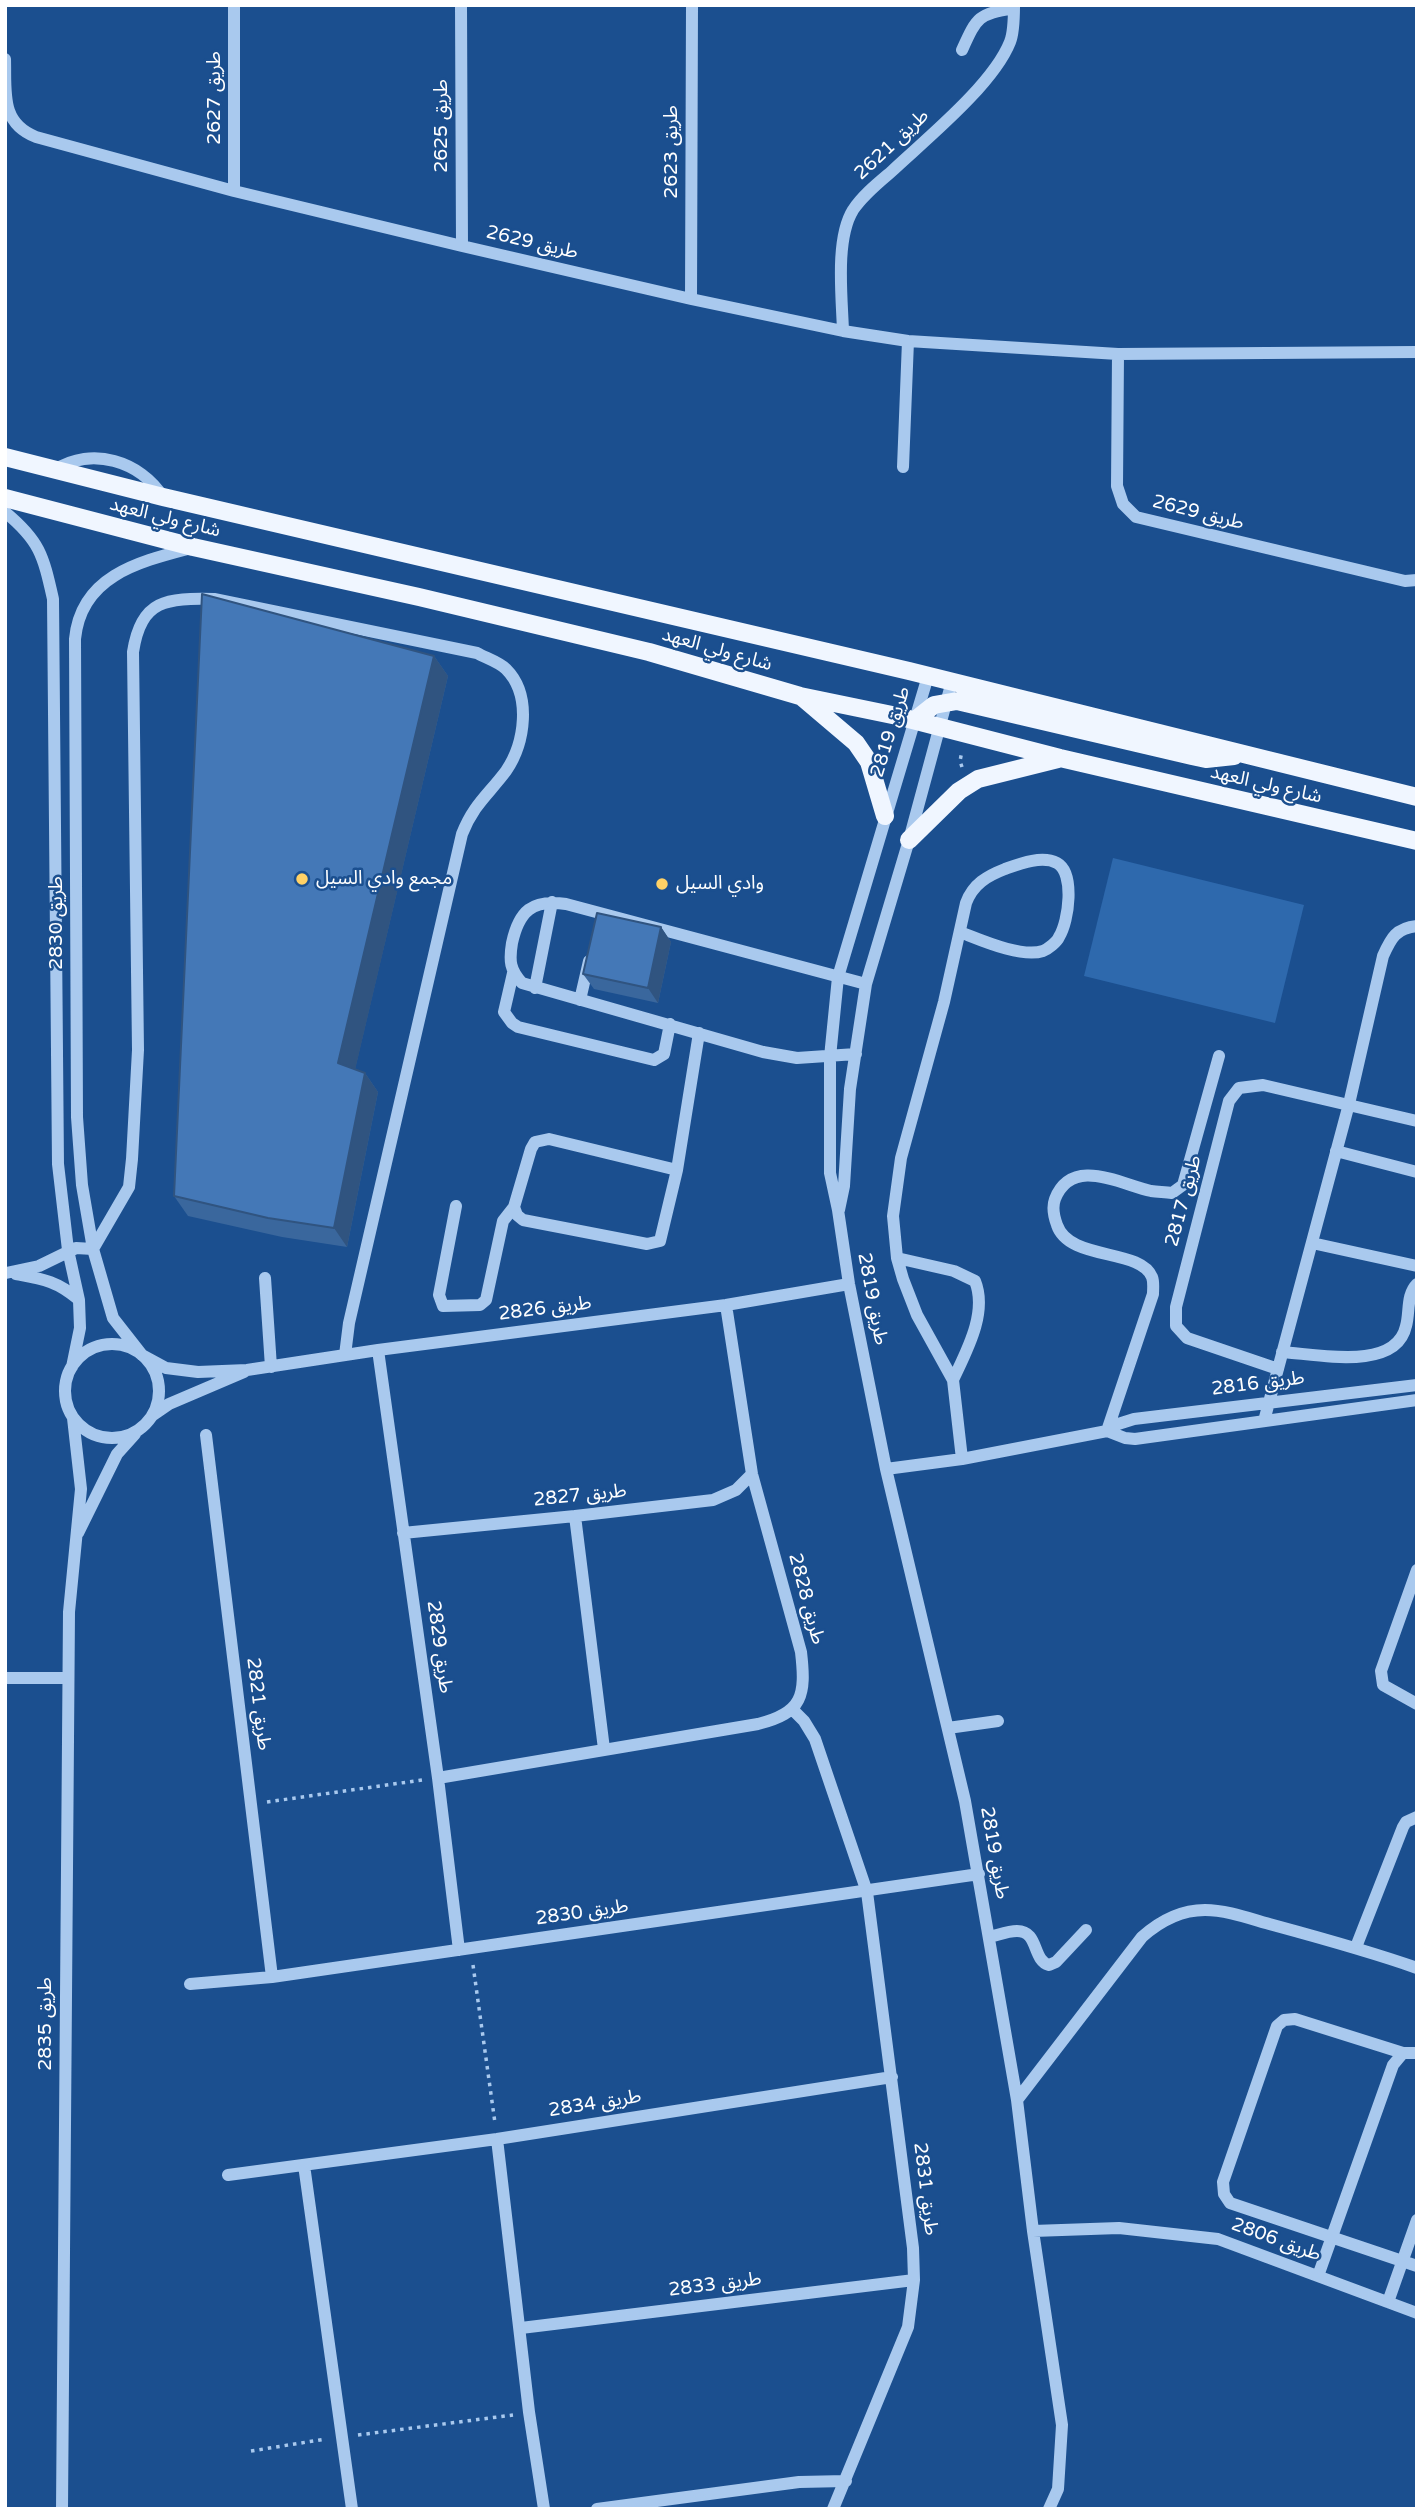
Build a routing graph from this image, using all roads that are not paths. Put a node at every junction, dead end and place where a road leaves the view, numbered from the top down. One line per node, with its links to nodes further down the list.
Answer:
1 (234, 5): 7 (street, طريق 2627)
2 (461, 5): 8 (street, طريق 2625)
3 (692, 5): 9 (street, طريق 2623)
4 (1014, 7): 5 (street); 10 (street, طريق 2621)
5 (962, 50)
6 (5, 60): 7 (street, طريق 2629)
7 (234, 191): 8 (street, طريق 2629)
8 (462, 246): 9 (street, طريق 2629)
9 (691, 299): 10 (street, طريق 2629)
10 (844, 331): 11 (street, طريق 2629)
11 (908, 341): 13 (street, طريق 2629); 15 (street)
12 (1417, 352): 13 (street, طريق 2629)
13 (1118, 354): 19 (street, طريق 2629)
14 (5, 457): 20 (main road, شارع ولي العهد)
15 (903, 467)
16 (5, 498): 18 (main road, شارع ولي العهد)
17 (5, 512): 56 (street, طريق 2830)
18 (193, 547): 22 (main road, شارع ولي العهد); 55 (street, طريق 2830)
19 (1417, 580)
20 (928, 676): 21 (main road, شارع ولي العهد); 24 (street, طريق 2819)
21 (952, 681): 23 (street, طريق 2819); 26 (main road, شارع ولي العهد)
22 (800, 695): 24 (main road, شارع ولي العهد); 29 (main road)
23 (946, 702): 24 (main road); 25 (street, طريق 2819); 26 (main road)
24 (915, 720): 25 (main road, شارع ولي العهد); 29 (street, طريق 2819)
25 (939, 726): 27 (main road, شارع ولي العهد); 30 (street, طريق 2819)
26 (1241, 754): 28 (main road, شارع ولي العهد)
27 (1060, 758): 30 (main road); 31 (main road, شارع ولي العهد)
28 (1417, 797)
29 (885, 816): 37 (street, طريق 2819)
30 (909, 840): 38 (street, طريق 2819)
31 (1417, 841)
32 (552, 902): 36 (street); 37 (street); 39 (street)
33 (1417, 926): 46 (street)
34 (960, 932): 34 (street); 57 (street)
35 (592, 950): 40 (street)
36 (513, 973): 39 (street); 41 (street)
37 (838, 977): 38 (street); 45 (street, طريق 2819)
38 (866, 984): 43 (street, طريق 2819)
39 (535, 988): 40 (street)
40 (580, 1000): 41 (street)
41 (670, 1024): 42 (street)
42 (699, 1033): 45 (street); 49 (street)
43 (856, 1054): 45 (street); 53 (street, طريق 2819)
44 (1219, 1056): 80 (street)
45 (830, 1057): 53 (street, طريق 2819)
46 (1349, 1104): 47 (street); 48 (street); 71 (street, طريق 2817)
47 (1417, 1121)
48 (1336, 1151): 50 (street); 54 (street)
49 (677, 1170): 52 (street); 52 (street)
50 (1417, 1172)
51 (456, 1206): 52 (street)
52 (514, 1207)
53 (838, 1210): 61 (street, طريق 2819)
54 (1312, 1243): 58 (street); 66 (street)
55 (93, 1249): 56 (street); 67 (street, طريق 2830); 68 (street)
56 (68, 1250): 59 (street); 63 (street, طريق 2830)
57 (897, 1258): 73 (street); 73 (street)
58 (1417, 1266)
59 (6, 1273): 63 (street)
60 (265, 1278): 70 (street)
61 (849, 1284): 64 (street, طريق 2826); 83 (street, طريق 2819)
62 (1417, 1284): 66 (street)
63 (79, 1300): 69 (street, طريق 2830)
64 (726, 1305): 65 (street, طريق 2826); 84 (street, طريق 2828)
65 (378, 1350): 68 (street, طريق 2826); 86 (street, طريق 2829)
66 (1282, 1352): 71 (street)
67 (142, 1355): 69 (street); 72 (street, طريق 2826); 78 (street)
68 (345, 1355): 70 (street, طريق 2826)
69 (72, 1367): 77 (street)
70 (271, 1367): 72 (street, طريق 2826)
71 (1278, 1369): 76 (street)
72 (247, 1370): 78 (street, طريق 2826)
73 (953, 1380): 82 (street)
74 (1417, 1385): 76 (street, طريق 2816)
75 (1417, 1400): 79 (street, طريق 2816)
76 (1269, 1402): 79 (street); 80 (street, طريق 2816)
77 (73, 1418): 78 (street); 87 (street, طريق 2835)
78 (148, 1421): 87 (street, طريق 2835)
79 (1264, 1421): 80 (street, طريق 2816)
80 (1107, 1431): 82 (street, طريق 2816)
81 (206, 1435): 105 (street, طريق 2821)
82 (962, 1460): 83 (street, طريق 2816)
83 (886, 1469): 94 (street, طريق 2819)
84 (752, 1474): 85 (street, طريق 2827); 92 (street, طريق 2828)
85 (575, 1516): 86 (street, طريق 2827); 95 (street)
86 (403, 1533): 96 (street, طريق 2829)
87 (75, 1539): 90 (street, طريق 2835)
88 (1417, 1570): 91 (street)
89 (5, 1678): 90 (street)
90 (68, 1678): 124 (street, طريق 2835)
91 (1417, 1704)
92 (793, 1710): 95 (street); 99 (street, طريق 2831)
93 (998, 1721): 94 (street)
94 (947, 1728): 98 (street, طريق 2819)
95 (604, 1749): 96 (street)
96 (438, 1777): 103 (street, طريق 2829)
97 (1417, 1817): 102 (street)
98 (979, 1874): 99 (street, طريق 2830); 101 (street, طريق 2819)
99 (867, 1892): 103 (street, طريق 2830); 108 (street, طريق 2831)
100 (1086, 1930): 101 (street)
101 (989, 1937): 109 (street, طريق 2819)
102 (1356, 1947): 104 (street); 109 (street)
103 (465, 1950): 105 (street, طريق 2830)
104 (1417, 1968)
105 (272, 1977): 106 (street, طريق 2830)
106 (190, 1984)
107 (1410, 2053): 115 (street); 115 (street)
108 (892, 2077): 110 (street, طريق 2834); 119 (street, طريق 2831)
109 (1017, 2101): 114 (street, طريق 2819)
110 (497, 2139): 111 (street, طريق 2834); 122 (street)
111 (304, 2165): 112 (street, طريق 2834); 125 (street)
112 (228, 2175)
113 (1417, 2220): 116 (street)
114 (1033, 2231): 118 (street, طريق 2806); 129 (street, طريق 2819)
115 (1331, 2238): 116 (street); 118 (street)
116 (1402, 2261): 117 (street); 120 (street)
117 (1417, 2266)
118 (1318, 2276): 120 (street, طريق 2806)
119 (914, 2280): 122 (street, طريق 2833); 123 (street, طريق 2831)
120 (1388, 2302): 121 (street, طريق 2806)
121 (1417, 2313)
122 (521, 2329): 126 (street)
123 (846, 2481): 127 (street); 128 (street, طريق 2831)
124 (62, 2509)
125 (352, 2509)
126 (544, 2509)
127 (597, 2509)
128 (833, 2509)
129 (1049, 2509)

